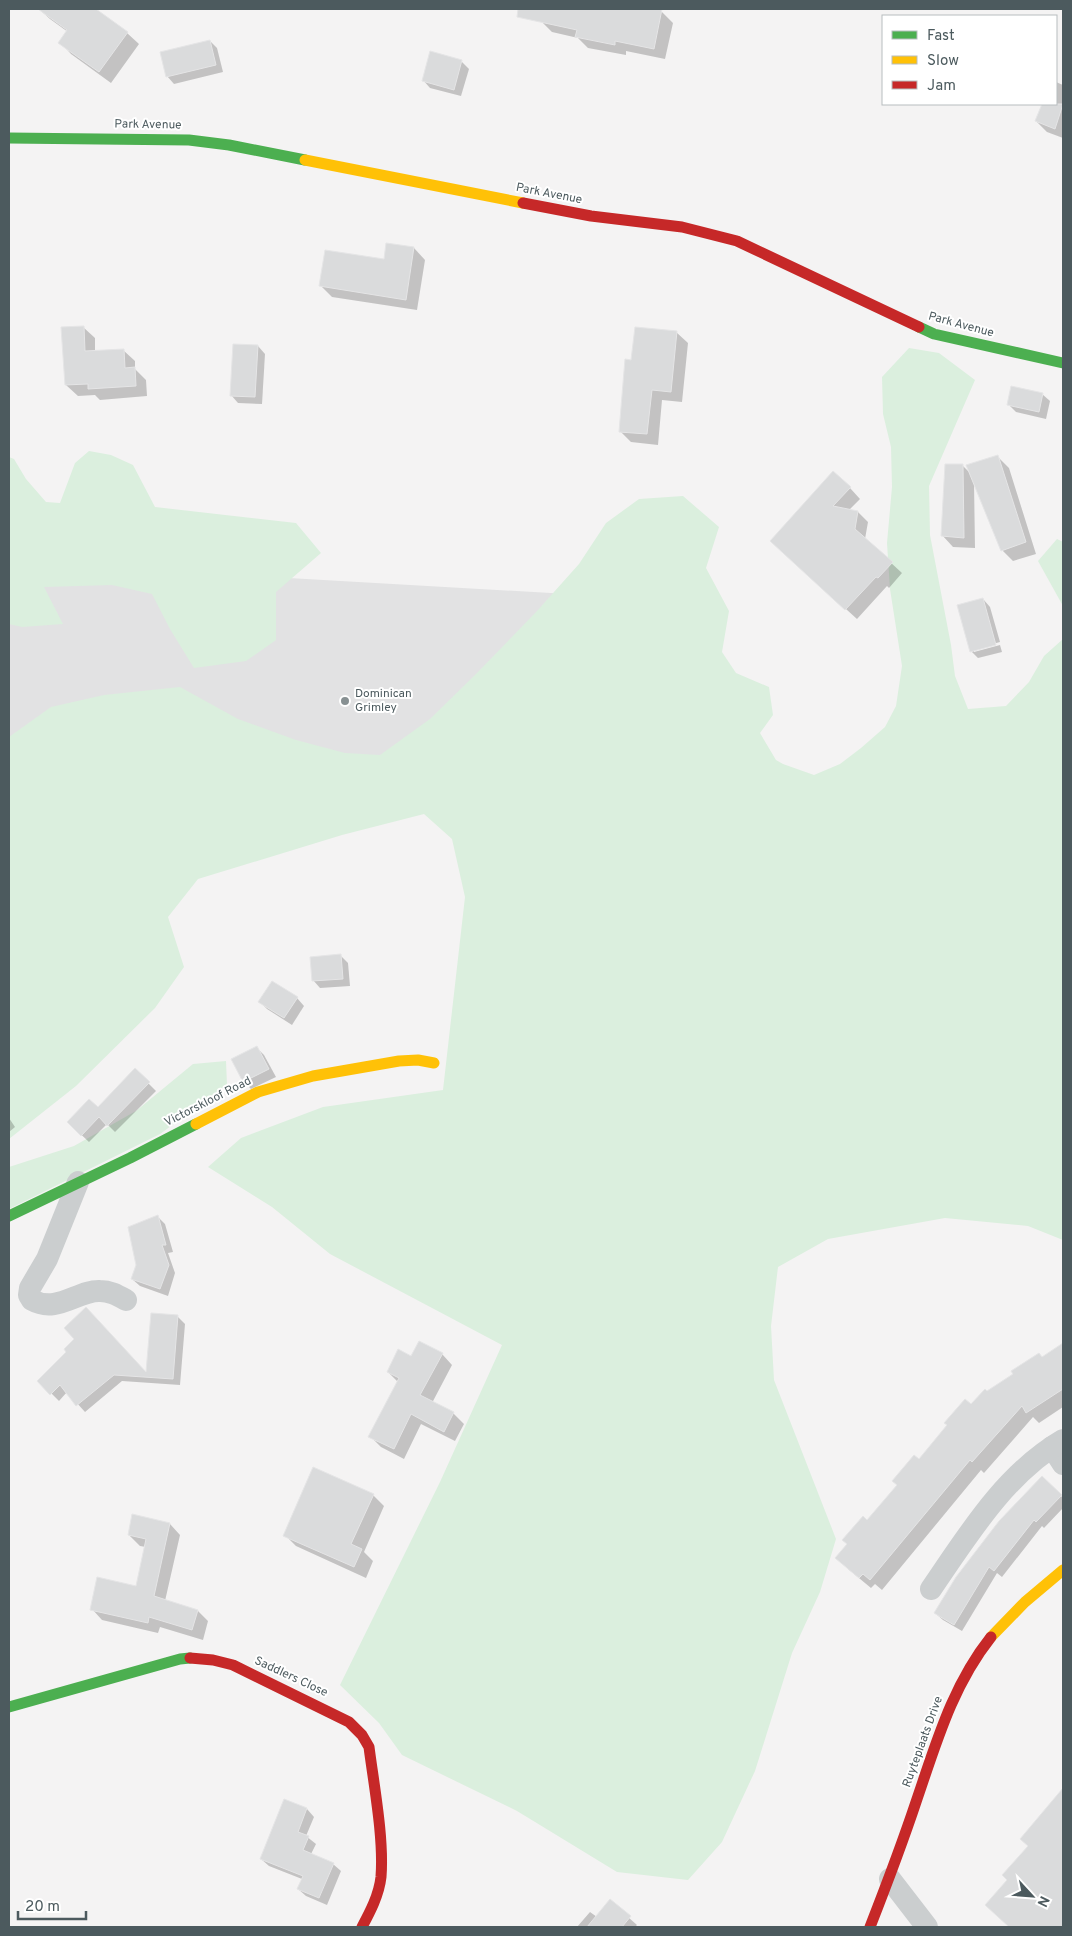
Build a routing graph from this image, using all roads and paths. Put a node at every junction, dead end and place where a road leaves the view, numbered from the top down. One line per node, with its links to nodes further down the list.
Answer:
1 (9, 138): 2 (street, Park Avenue)
2 (1063, 363)
3 (434, 1063): 4 (street, Victorskloof Road)
4 (78, 1182): 5 (street, Victorskloof Road); 6 (street)
5 (9, 1216)
6 (126, 1300)
7 (1059, 1450): 9 (street)
8 (1063, 1570): 11 (street, Ruyteplaats Drive)
9 (931, 1589)
10 (9, 1707): 12 (street, Saddlers Close)
11 (890, 1879): 13 (street, Ruyteplaats Drive); 14 (street)
12 (362, 1927)
13 (870, 1927)
14 (927, 1927)

